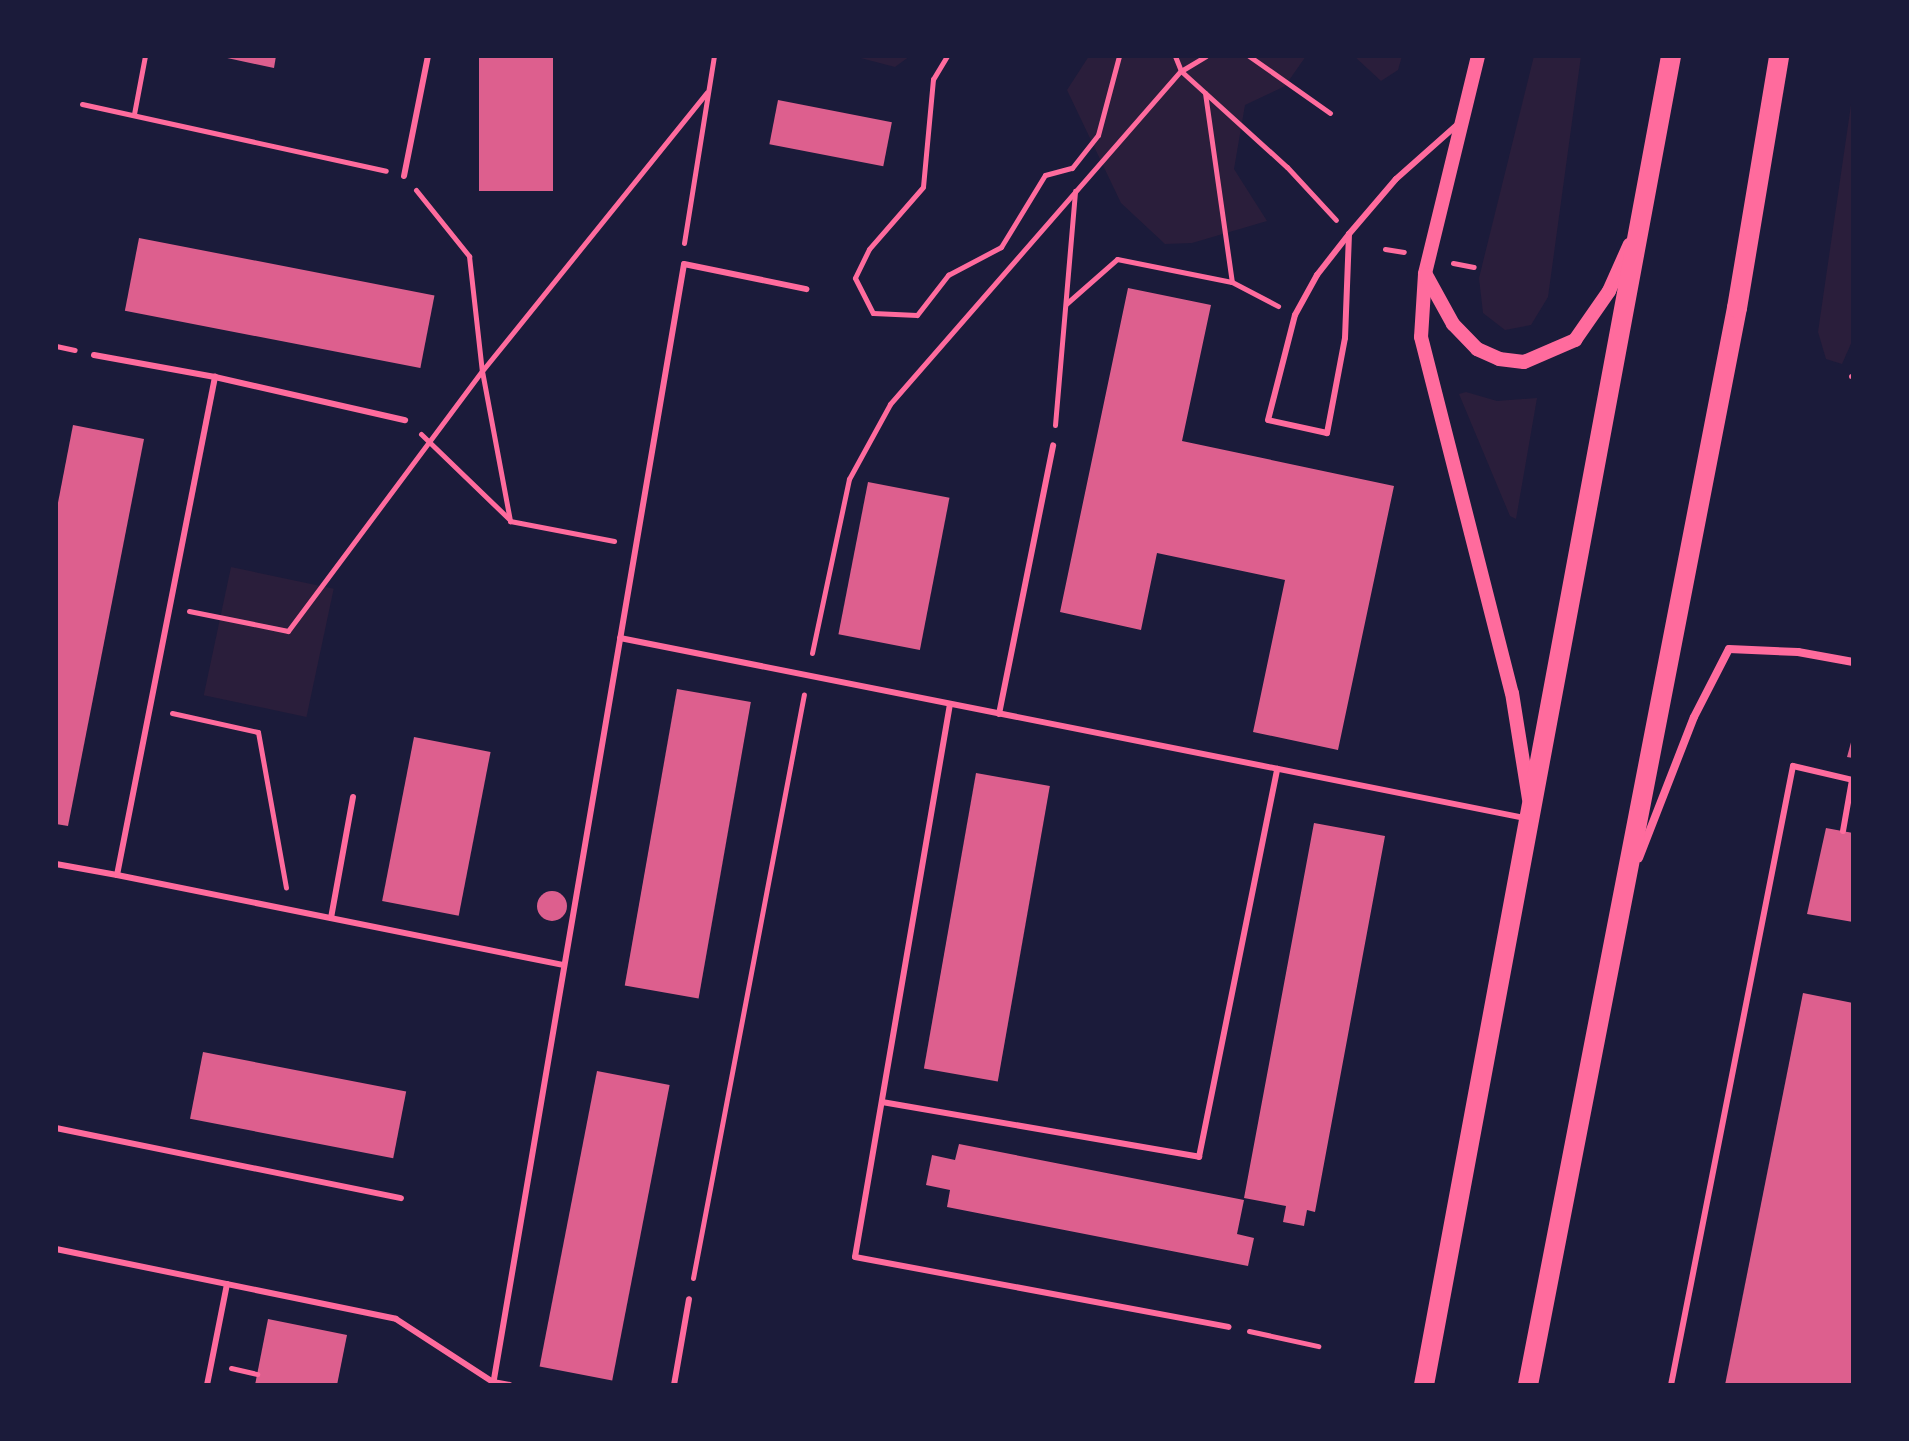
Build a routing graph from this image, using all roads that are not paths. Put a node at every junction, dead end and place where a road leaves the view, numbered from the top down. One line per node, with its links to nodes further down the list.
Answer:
1 (428, 56): 6 (lane)
2 (1478, 56): 5 (street)
3 (1671, 56): 7 (main road)
4 (1779, 56): 26 (main road)
5 (1461, 120): 8 (lane); 9 (street)
6 (404, 176)
7 (1643, 214): 9 (street); 22 (main road)
8 (1349, 234): 8 (lane)
9 (1425, 274): 22 (street)
10 (806, 289): 15 (lane)
11 (94, 355): 12 (lane)
12 (215, 377): 13 (lane); 25 (lane)
13 (405, 420)
14 (1053, 445): 18 (lane)
15 (620, 638): 17 (lane); 28 (lane)
16 (1853, 662): 26 (street)
17 (950, 704): 18 (lane); 29 (lane)
18 (999, 714): 19 (lane)
19 (1277, 769): 22 (lane); 29 (lane)
20 (1852, 780): 23 (lane); 42 (lane)
21 (353, 797): 27 (lane)
22 (1532, 819): 40 (main road)
23 (1843, 831)
24 (56, 864): 25 (lane)
25 (117, 875): 27 (lane)
26 (1628, 885): 41 (main road)
27 (331, 918): 28 (lane)
28 (564, 965): 36 (lane)
29 (882, 1102): 35 (lane)
30 (56, 1128): 31 (lane)
31 (401, 1198)
32 (56, 1249): 33 (lane)
33 (227, 1284): 36 (lane); 37 (lane)
34 (689, 1299): 39 (lane)
35 (1229, 1327)
36 (493, 1383): 38 (lane)
37 (207, 1385)
38 (510, 1385)
39 (674, 1385)
40 (1424, 1385)
41 (1528, 1385)
42 (1671, 1385)

